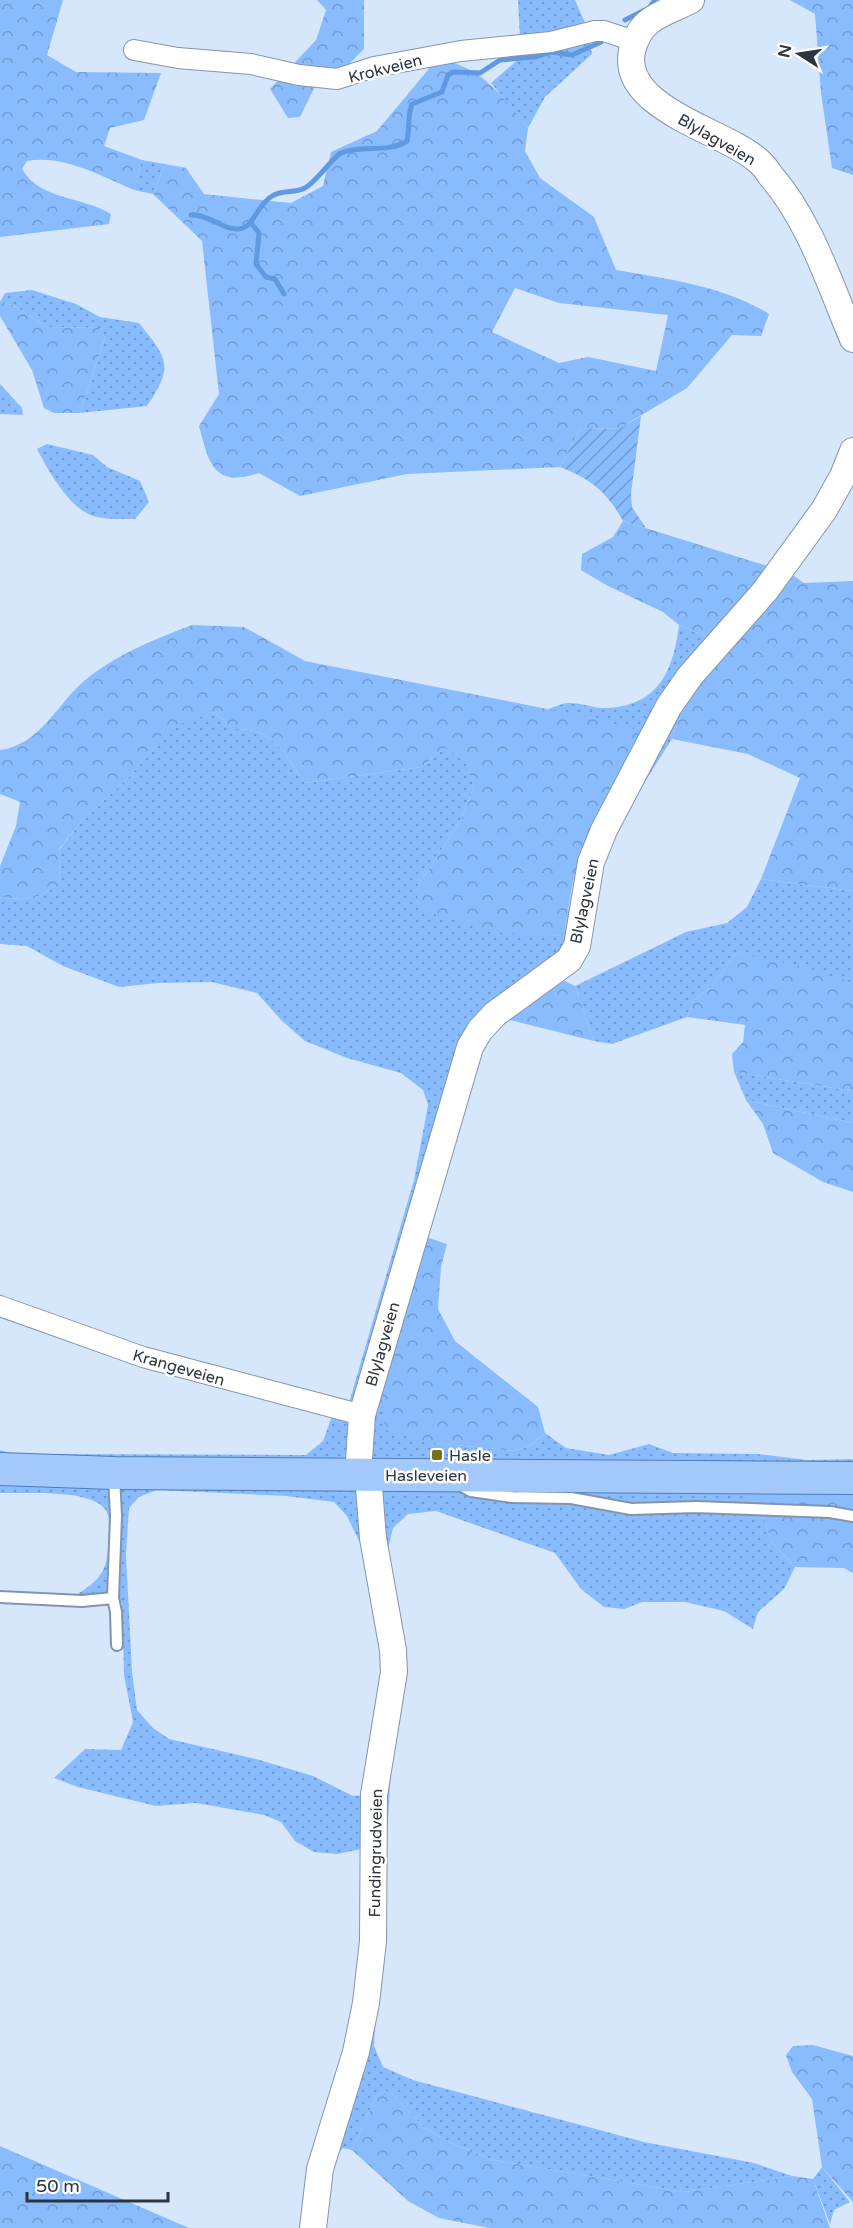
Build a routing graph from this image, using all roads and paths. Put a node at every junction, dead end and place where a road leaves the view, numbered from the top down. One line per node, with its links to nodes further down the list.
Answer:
1 (691, 0): 2 (street)
2 (634, 41): 3 (street, Krokveien); 4 (street, Blylagveien)
3 (134, 50)
4 (853, 339)
5 (853, 451): 7 (street, Blylagveien)
6 (0, 1306): 7 (street, Krangeveien)
7 (362, 1415): 10 (street, Blylagveien)
8 (0, 1469): 9 (main road, Hasleveien)
9 (114, 1473): 10 (main road, Hasleveien); 15 (lane)
10 (363, 1475): 11 (main road, Hasleveien); 17 (street, Fundingrudveien)
11 (441, 1475): 12 (main road, Hasleveien); 13 (lane)
12 (853, 1478)
13 (853, 1516)
14 (0, 1597): 15 (lane)
15 (113, 1598): 16 (lane)
16 (117, 1645)
17 (313, 2228)

